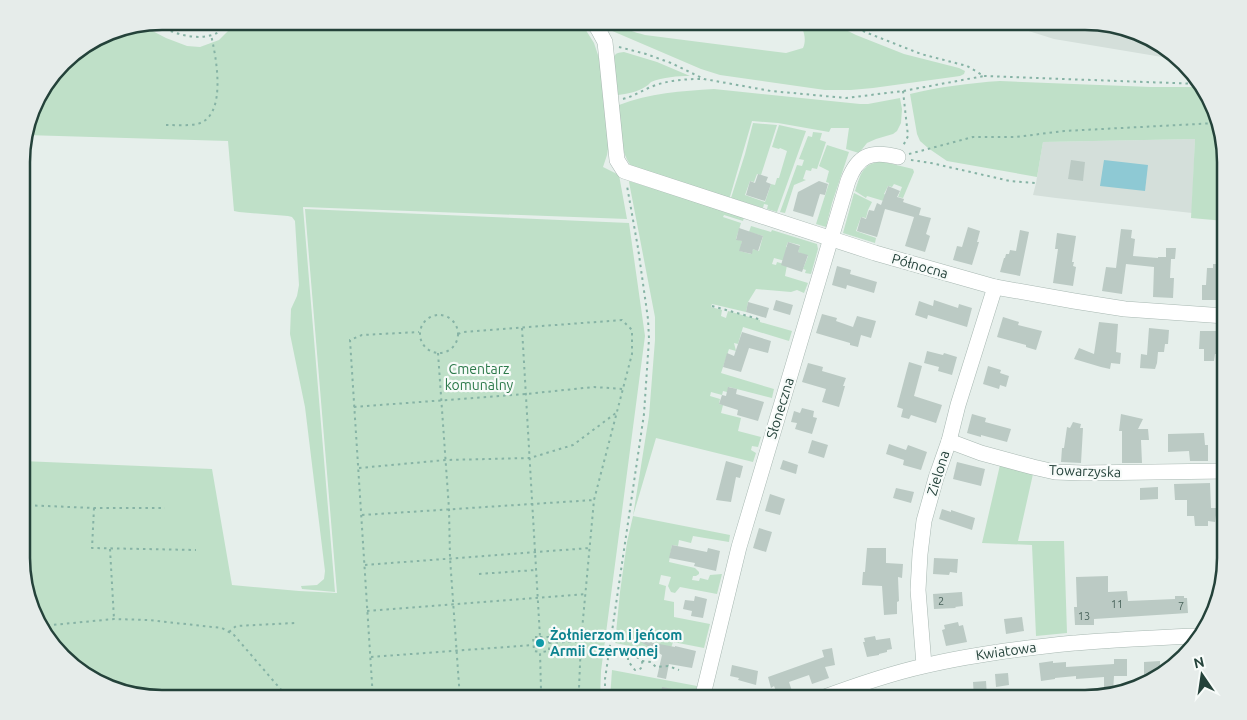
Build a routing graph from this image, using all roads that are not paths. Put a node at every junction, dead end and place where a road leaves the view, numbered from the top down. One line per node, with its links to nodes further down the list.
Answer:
1 (599, 30): 3 (street, Północna)
2 (898, 157): 3 (street, Słoneczna)
3 (831, 239): 4 (street, Północna); 10 (street, Słoneczna)
4 (995, 287): 5 (street, Północna); 6 (street, Zielona)
5 (1217, 315)
6 (949, 441): 7 (street, Towarzyska); 9 (street, Zielona)
7 (1217, 471)
8 (1191, 636): 9 (street, Kwiatowa)
9 (924, 666): 11 (street, Kwiatowa)
10 (704, 690)
11 (842, 690)

